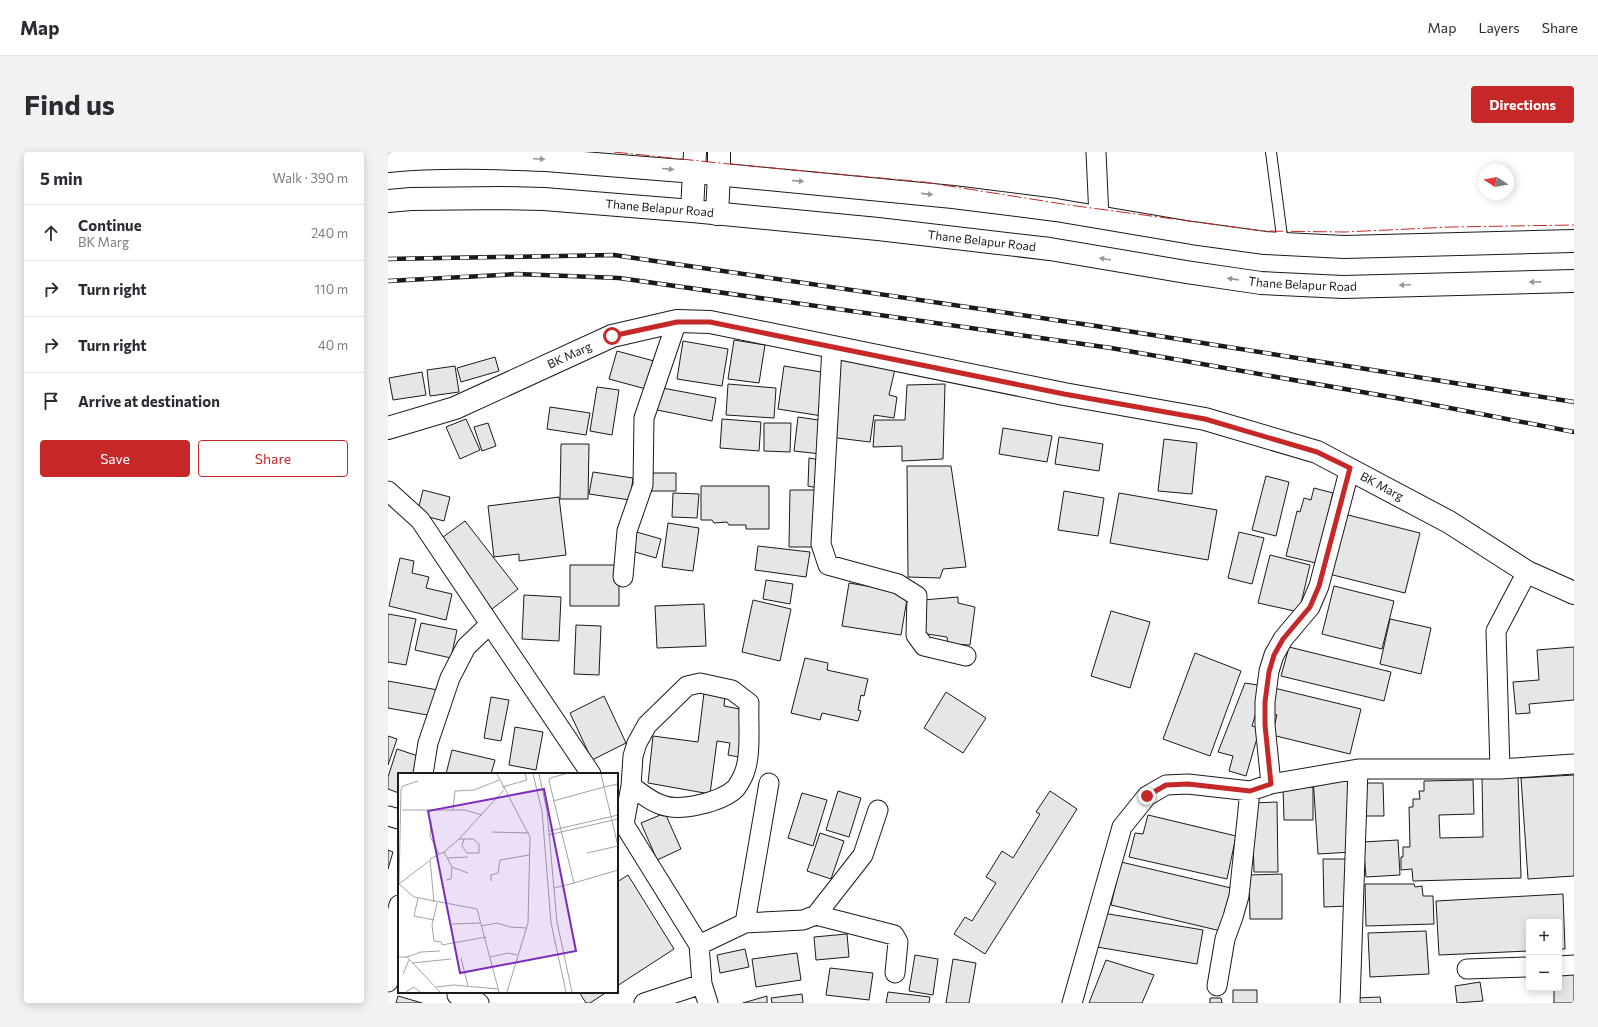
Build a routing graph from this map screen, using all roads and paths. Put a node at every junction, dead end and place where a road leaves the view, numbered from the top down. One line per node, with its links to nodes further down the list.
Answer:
1 (718, 152): 6 (main road)
2 (1096, 152): 10 (street)
3 (1271, 152): 12 (lane)
4 (388, 161): 5 (main road, one-way to 5)
5 (695, 162): 6 (main road); 8 (main road)
6 (719, 174): 9 (main road); 10 (main road, one-way to 10)
7 (388, 201): 8 (main road, Thane Belapur Road)
8 (692, 211): 9 (main road, Thane Belapur Road)
9 (717, 214): 13 (main road, Thane Belapur Road, one-way to 9)
10 (1099, 218): 12 (main road)
11 (1574, 241): 12 (main road)
12 (1283, 244)
13 (1574, 281)
14 (677, 322): 15 (main road, BK Marg); 16 (main road, BK Marg); 20 (street)
15 (832, 347): 17 (main road, BK Marg); 23 (street)
16 (388, 428)
17 (1350, 468): 19 (main road, BK Marg); 30 (street)
18 (388, 491): 22 (street)
19 (1527, 572): 21 (main road, BK Marg); 26 (street)
20 (623, 577)
21 (1574, 592)
22 (489, 625): 27 (street); 28 (street)
23 (966, 656)
24 (1574, 764): 26 (street)
25 (1358, 769): 26 (street); 30 (street); 54 (street)
26 (1500, 769)
27 (423, 773)
28 (589, 773)
29 (769, 783): 39 (street)
30 (1271, 784): 32 (street)
31 (631, 786): 31 (street); 35 (street)
32 (1250, 791): 48 (street); 53 (street)
33 (878, 810): 38 (street)
34 (388, 816): 36 (street)
35 (621, 818): 40 (street)
36 (398, 819)
37 (398, 909): 46 (street)
38 (816, 915): 39 (street); 45 (street)
39 (745, 924): 40 (street)
40 (699, 945): 47 (street)
41 (1574, 965): 42 (street)
42 (1562, 966)
43 (1526, 967): 44 (street)
44 (1467, 969)
45 (895, 973)
46 (388, 982)
47 (702, 984): 51 (street); 52 (street)
48 (1217, 986)
49 (458, 995): 50 (street)
50 (479, 1003)
51 (644, 1003)
52 (708, 1003)
53 (1072, 1003)
54 (1350, 1003)

